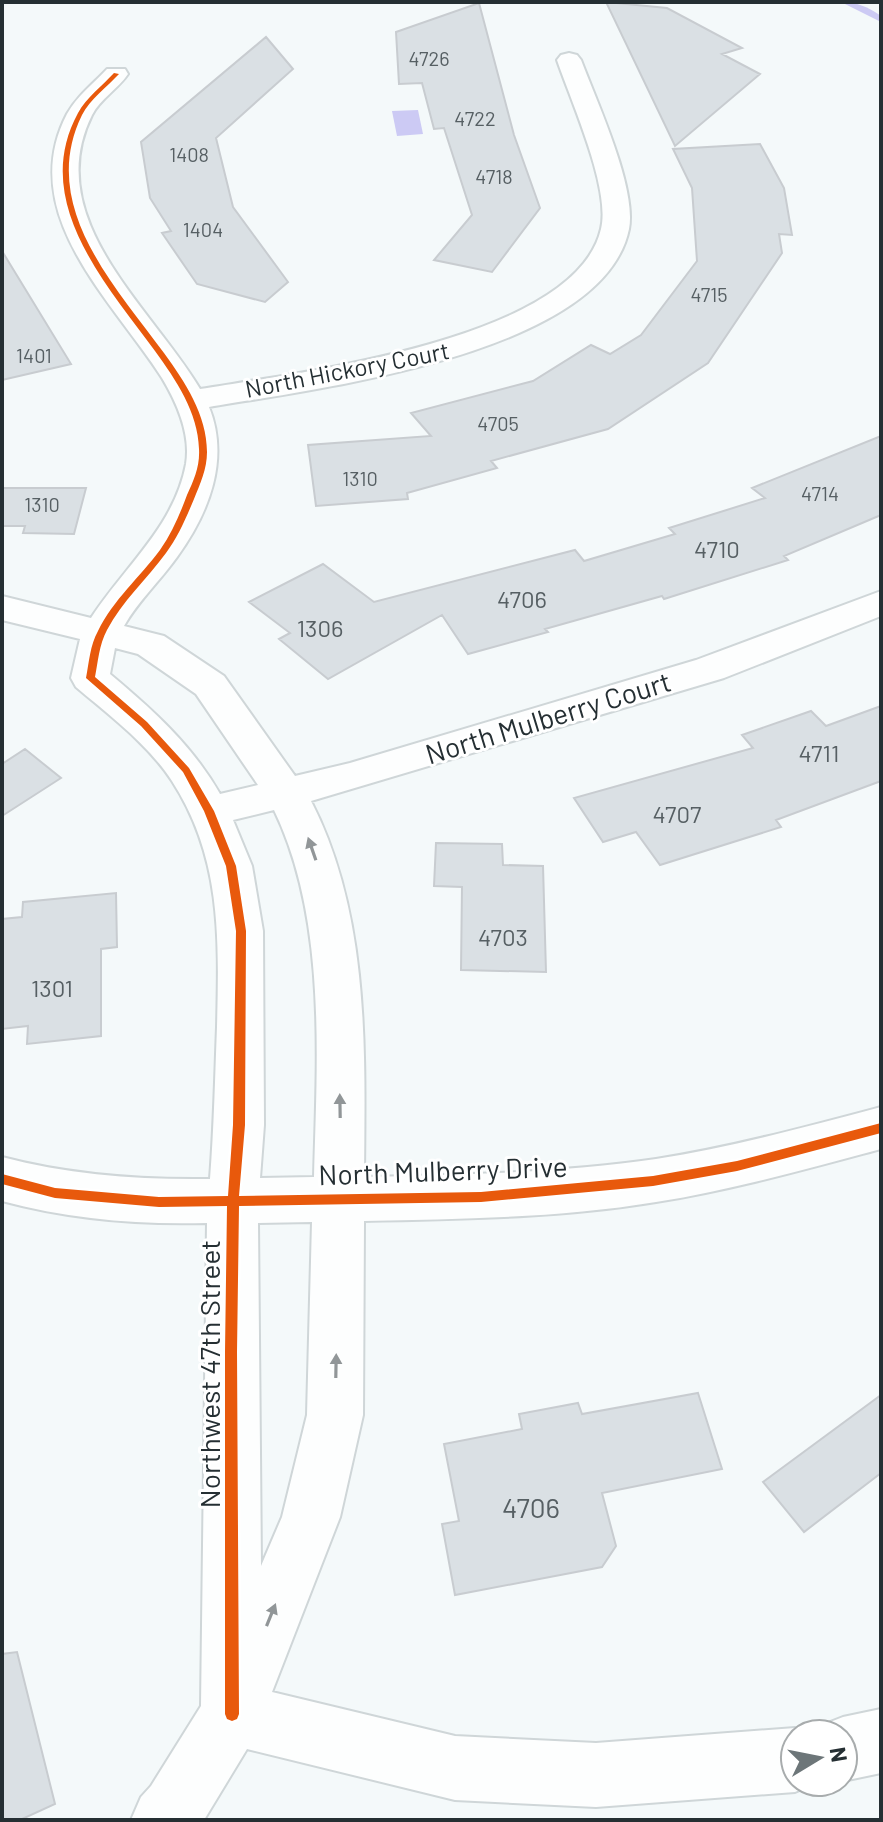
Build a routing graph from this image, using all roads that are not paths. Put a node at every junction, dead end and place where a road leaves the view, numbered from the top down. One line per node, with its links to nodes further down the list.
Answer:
1 (569, 60): 3 (street, North Hickory Court)
2 (116, 74): 3 (street)
3 (192, 400): 6 (street, Northwest 47th Street)
4 (881, 603): 7 (street, North Mulberry Court)
5 (2, 608): 6 (street)
6 (100, 634): 7 (street); 8 (street, Northwest 47th Street)
7 (287, 795): 8 (street, North Mulberry Court); 11 (street, one-way to 7)
8 (209, 811): 12 (street, Northwest 47th Street)
9 (881, 1128): 11 (street, North Mulberry Drive)
10 (2, 1179): 12 (street, North Mulberry Drive)
11 (340, 1197): 12 (street, North Mulberry Drive); 13 (street, one-way to 11)
12 (233, 1202): 13 (street, Northwest 47th Street)
13 (232, 1714): 16 (street); 17 (street)
14 (881, 1741): 15 (street)
15 (859, 1746)
16 (779, 1761)
17 (164, 1820)

